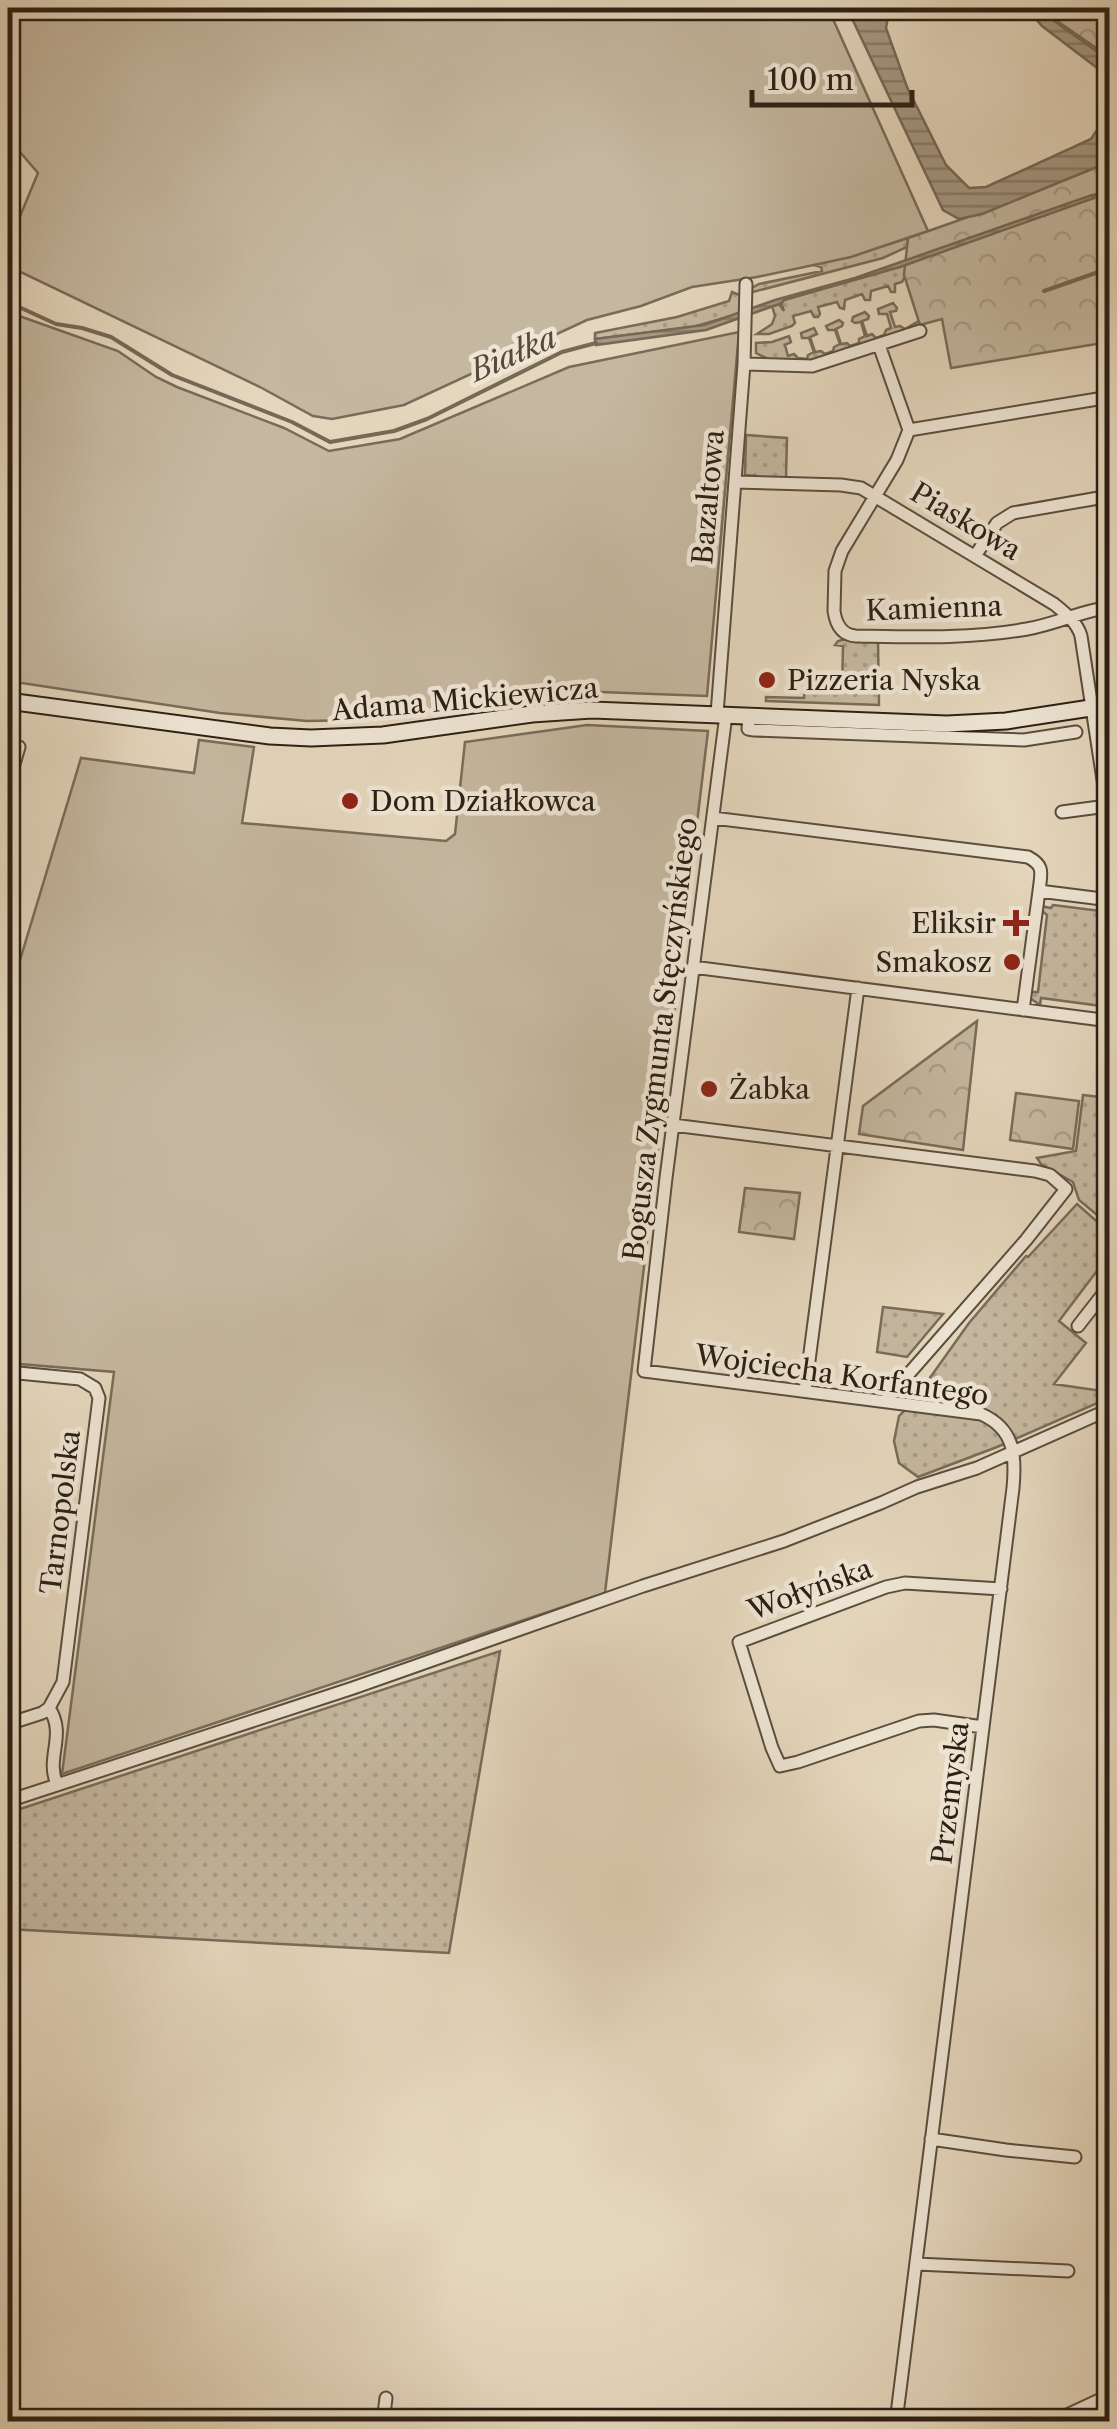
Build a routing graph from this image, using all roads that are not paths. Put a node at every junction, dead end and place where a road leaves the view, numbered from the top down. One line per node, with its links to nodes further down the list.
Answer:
1 (746, 284): 4 (street, Bazaltowa)
2 (920, 331): 3 (street)
3 (879, 345): 4 (street); 6 (street)
4 (744, 364): 7 (street, Bazaltowa)
5 (1110, 398): 6 (street)
6 (908, 430): 8 (street, Kamienna)
7 (735, 482): 8 (street, Piaskowa); 16 (street, Bazaltowa)
8 (876, 495): 10 (street, Piaskowa); 12 (street, Kamienna)
9 (1110, 496): 10 (street)
10 (975, 556): 12 (street, Piaskowa)
11 (1110, 607): 12 (street)
12 (1070, 618): 15 (street)
13 (8, 701): 16 (street, Adama Mickiewicza)
14 (1110, 705): 15 (street, Adama Mickiewicza)
15 (1092, 708): 18 (street, Adama Mickiewicza); 23 (street)
16 (722, 714): 17 (street, Adama Mickiewicza); 25 (street, Bogusza Zygmunta Stęczyńskiego)
17 (749, 716): 18 (street, Adama Mickiewicza); 20 (street, Adama Mickiewicza)
18 (1022, 719): 20 (street)
19 (1076, 732): 20 (street, Adama Mickiewicza)
20 (1024, 740)
21 (8, 746): 22 (street)
22 (8, 785)
23 (1108, 806): 24 (street)
24 (1062, 812)
25 (712, 818): 26 (street); 28 (street, Bogusza Zygmunta Stęczyńskiego)
26 (1039, 891): 27 (street); 30 (street)
27 (1110, 900)
28 (693, 967): 29 (street); 32 (street, Bogusza Zygmunta Stęczyńskiego)
29 (858, 988): 30 (street); 33 (street)
30 (1021, 1010): 31 (street)
31 (1110, 1021)
32 (673, 1125): 33 (street); 36 (street, Bogusza Zygmunta Stęczyńskiego)
33 (838, 1144): 38 (street); 39 (street)
34 (1110, 1285): 35 (street)
35 (1078, 1326)
36 (644, 1370): 38 (street, Wojciecha Korfantego)
37 (8, 1372): 43 (street, Tarnopolska)
38 (804, 1391): 39 (street, Wojciecha Korfantego)
39 (885, 1401): 41 (street, Wojciecha Korfantego)
40 (1110, 1408): 41 (street)
41 (1014, 1453): 42 (street, Przemyska); 46 (street)
42 (1001, 1589): 45 (street, Przemyska); 45 (street, Wołyńska)
43 (49, 1708): 44 (street); 46 (street, Tarnopolska)
44 (8, 1724)
45 (984, 1728): 48 (street, Przemyska)
46 (57, 1784): 47 (street)
47 (8, 1801)
48 (932, 2139): 49 (street); 50 (street, Przemyska)
49 (1075, 2156)
50 (917, 2264): 51 (street); 55 (street, Przemyska)
51 (1068, 2271)
52 (1110, 2395): 56 (street)
53 (386, 2398): 54 (street)
54 (383, 2422)
55 (896, 2422)
56 (1052, 2422)

